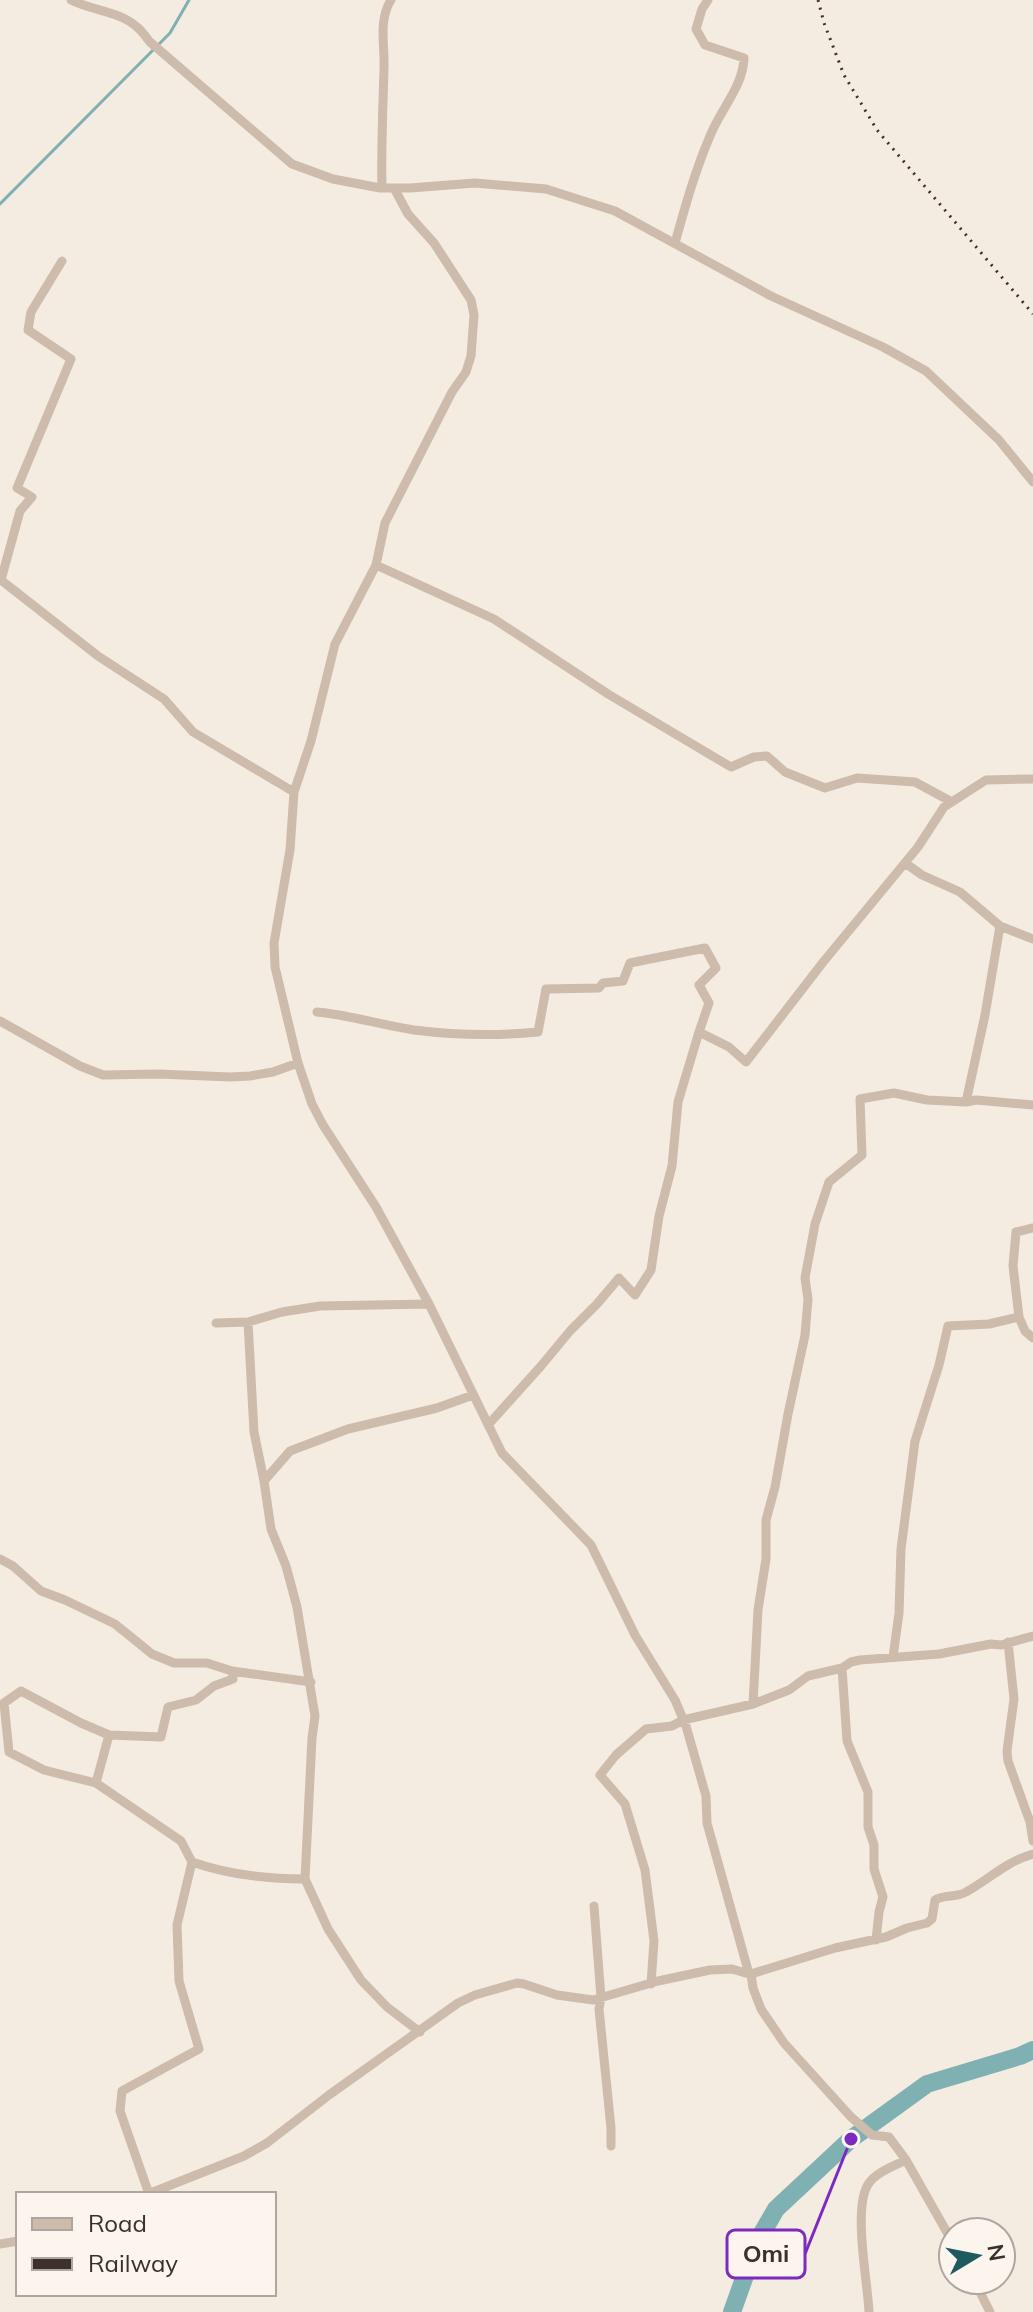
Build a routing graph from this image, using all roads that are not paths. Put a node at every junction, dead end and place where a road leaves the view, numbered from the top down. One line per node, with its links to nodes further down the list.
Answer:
1 (71, 0): 4 (street)
2 (391, 0): 4 (street)
3 (708, 0): 8 (street)
4 (382, 188): 5 (street)
5 (394, 188): 6 (street); 7 (street)
6 (410, 188): 7 (street); 8 (street)
7 (402, 204): 11 (street)
8 (675, 243): 10 (street)
9 (62, 261): 13 (street)
10 (1033, 482)
11 (376, 565): 13 (street); 14 (street)
12 (1033, 779): 14 (street)
13 (294, 792): 21 (street)
14 (952, 802): 15 (street)
15 (905, 863): 16 (street); 20 (street)
16 (1000, 926): 17 (street); 22 (street)
17 (1033, 939)
18 (317, 1012): 20 (street)
19 (0, 1021): 21 (street)
20 (699, 1032): 31 (street)
21 (298, 1063): 25 (street)
22 (966, 1102): 23 (street); 40 (street)
23 (1033, 1105)
24 (1033, 1228): 26 (street)
25 (429, 1304): 27 (street); 30 (street)
26 (1019, 1317): 29 (street); 36 (street)
27 (248, 1322): 28 (street); 32 (street)
28 (216, 1323)
29 (1033, 1338)
30 (473, 1395): 31 (street); 32 (street)
31 (488, 1425): 41 (street)
32 (264, 1481): 39 (street)
33 (0, 1559): 38 (street)
34 (1033, 1636): 35 (street)
35 (1008, 1642): 36 (street); 44 (street)
36 (893, 1657): 37 (street)
37 (842, 1668): 40 (street); 49 (street)
38 (232, 1671): 39 (street); 42 (street)
39 (311, 1682): 47 (street)
40 (753, 1704): 41 (street)
41 (683, 1720): 50 (street); 51 (street)
42 (109, 1735): 43 (street); 43 (street)
43 (96, 1783): 46 (street)
44 (1033, 1841)
45 (1033, 1854): 49 (street)
46 (192, 1862): 47 (street); 56 (street)
47 (305, 1879): 53 (street)
48 (594, 1906): 52 (street)
49 (876, 1940): 50 (street)
50 (750, 1974): 51 (street); 55 (street)
51 (651, 1984): 52 (street)
52 (601, 1998): 53 (street); 54 (street)
53 (420, 2032): 57 (street)
54 (611, 2146)
55 (906, 2160): 58 (street); 59 (street)
56 (147, 2192)
57 (153, 2192)
58 (938, 2216)
59 (869, 2312)

